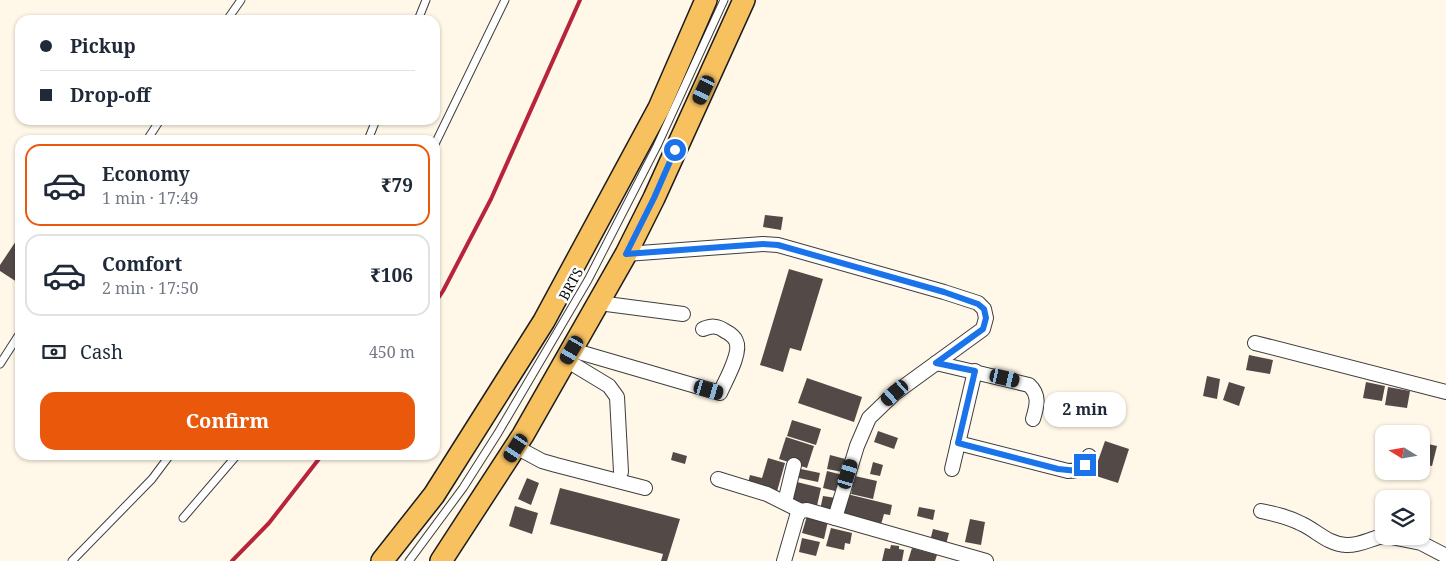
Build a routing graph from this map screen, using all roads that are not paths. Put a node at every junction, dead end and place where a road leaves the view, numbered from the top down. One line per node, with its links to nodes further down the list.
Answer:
1 (426, 0): 8 (lane)
2 (505, 0): 9 (lane)
3 (706, 0): 41 (main road)
4 (724, 0): 42 (lane, BRTS)
5 (744, 0): 10 (main road)
6 (239, 1): 7 (lane)
7 (230, 15)
8 (420, 15)
9 (439, 135)
10 (626, 254): 11 (main road); 17 (street)
11 (600, 303): 12 (street); 16 (main road)
12 (683, 314)
13 (703, 328): 16 (street)
14 (15, 341): 18 (lane)
15 (1255, 342): 20 (street)
16 (569, 355): 23 (main road); 29 (street)
17 (936, 363): 19 (street); 36 (street)
18 (0, 364)
19 (975, 371): 21 (street); 22 (street)
20 (1446, 392)
21 (1033, 419)
22 (958, 443): 24 (street); 28 (street)
23 (516, 448): 31 (street); 43 (main road)
24 (1089, 456)
25 (166, 460): 40 (lane)
26 (233, 460): 35 (lane)
27 (794, 465): 32 (street)
28 (952, 468)
29 (621, 472)
30 (718, 479): 32 (street)
31 (645, 488)
32 (785, 502): 33 (street)
33 (801, 511): 36 (street); 44 (street)
34 (1261, 511): 37 (street)
35 (184, 518)
36 (835, 518): 45 (street)
37 (1375, 539)
38 (1424, 545): 39 (street)
39 (1446, 556)
40 (72, 561)
41 (382, 561)
42 (409, 561)
43 (441, 561)
44 (784, 561)
45 (986, 561)

